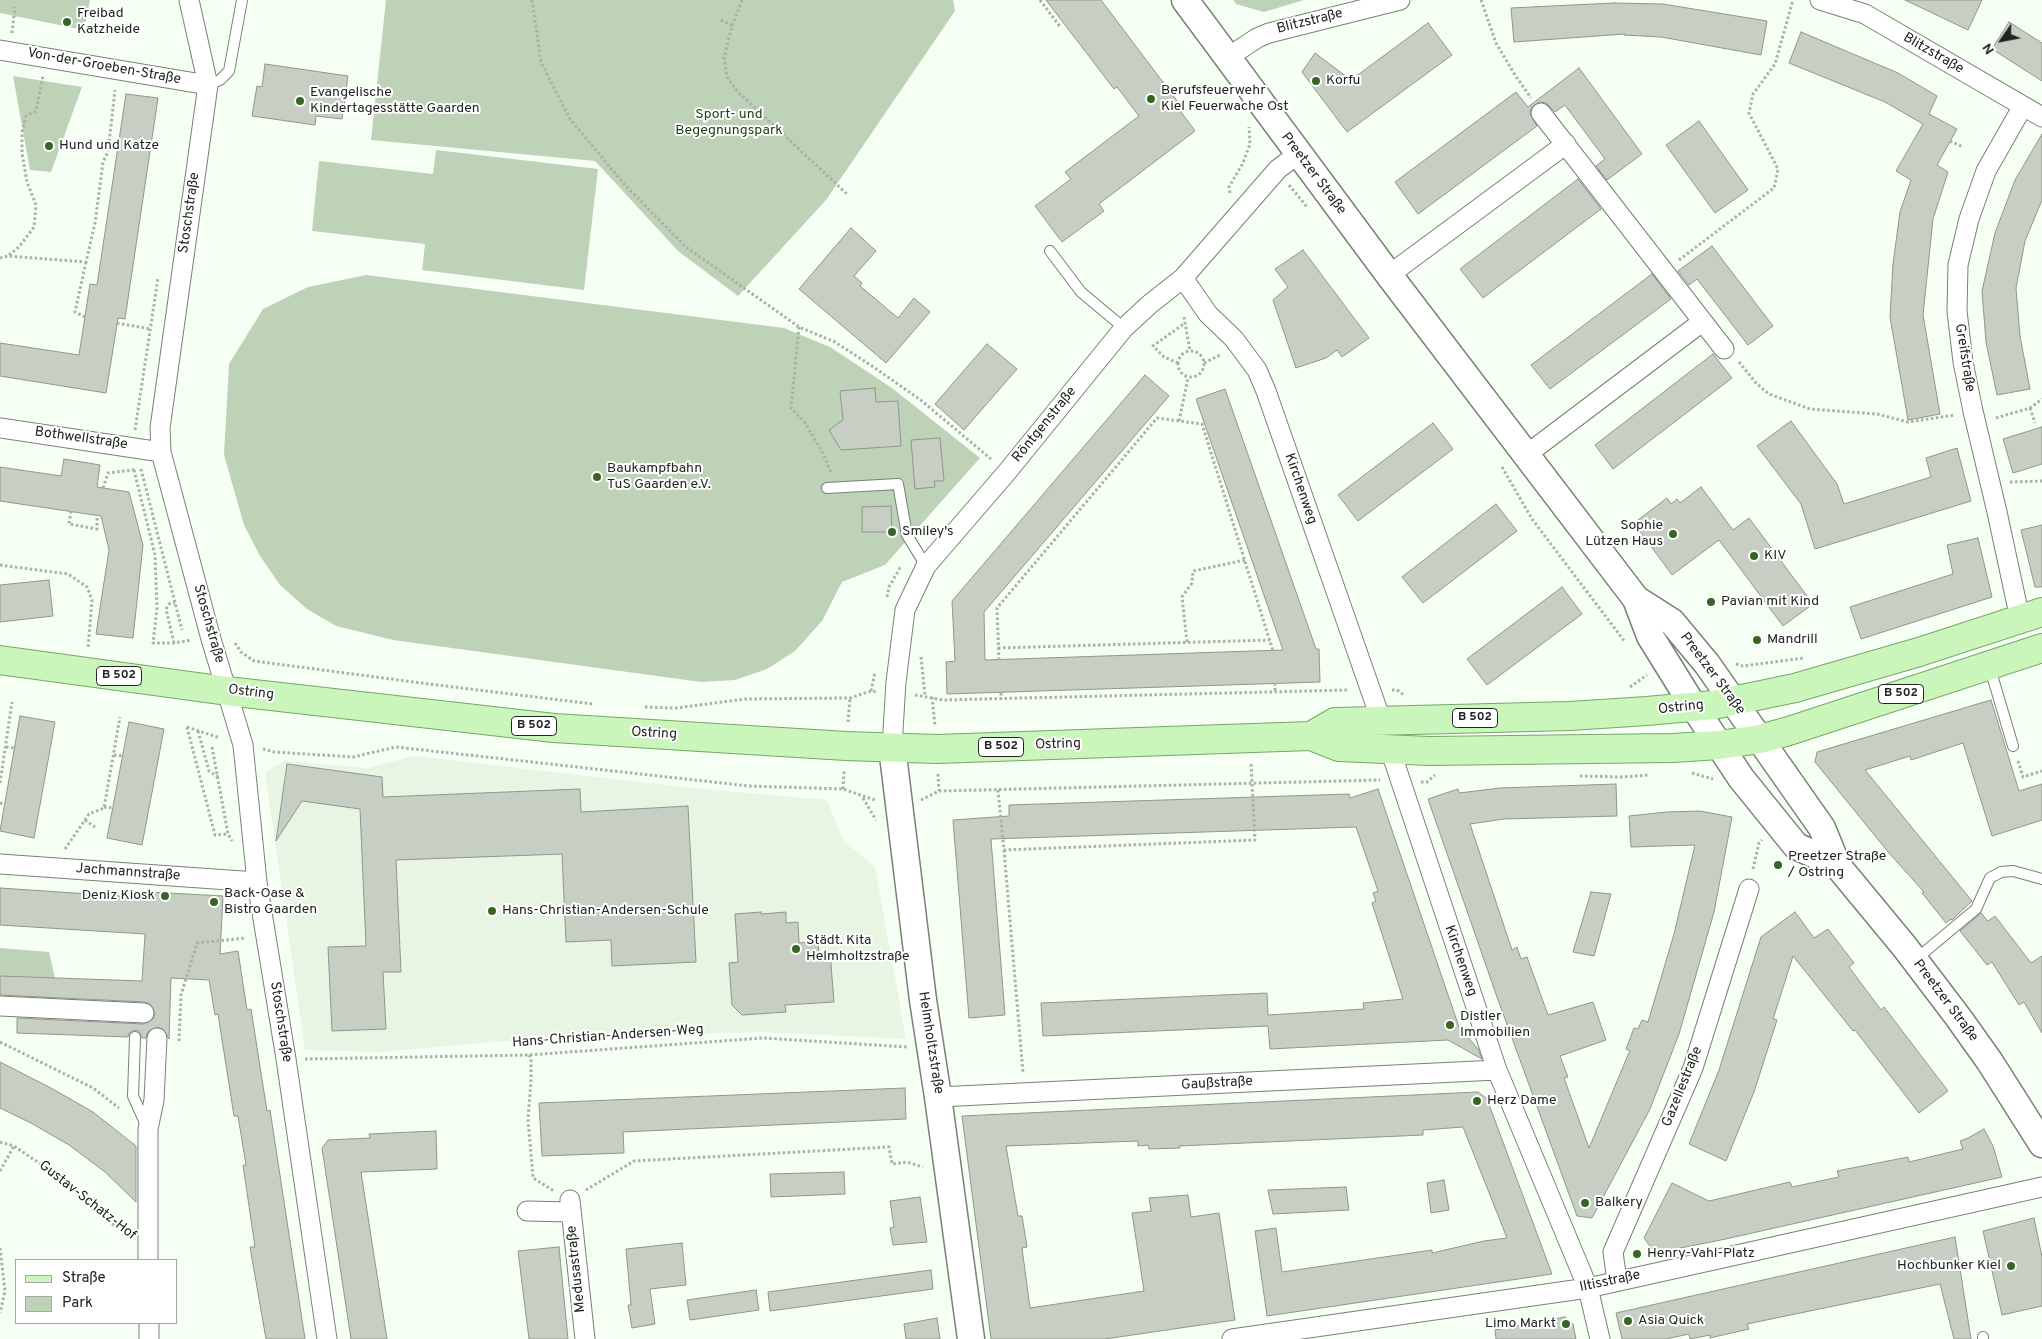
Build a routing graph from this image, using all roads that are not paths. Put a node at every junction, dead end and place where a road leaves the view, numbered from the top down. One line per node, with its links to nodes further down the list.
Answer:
1 (190, 0): 8 (street, Stoschstraße)
2 (242, 0): 8 (lane)
3 (1185, 0): 7 (street, Preetzer Straße)
4 (1400, 0): 7 (street, Blitzstraße)
5 (1820, 0): 9 (street, Blitzstraße)
6 (0, 50): 8 (street, Von-der-Groeben-Straße)
7 (1227, 58): 13 (street, Preetzer Straße)
8 (208, 85): 21 (street, Stoschstraße)
9 (2023, 106): 11 (street, Blitzstraße); 26 (street, Greifstraße)
10 (1541, 112): 12 (street)
11 (2042, 117)
12 (1566, 144): 15 (street); 17 (street)
13 (1298, 154): 15 (street, Preetzer Straße); 16 (street, Röntgenstraße)
14 (1050, 251): 18 (lane)
15 (1389, 275): 22 (street, Preetzer Straße)
16 (1183, 278): 18 (street, Röntgenstraße); 33 (street, Kirchenweg)
17 (1702, 322): 19 (street); 22 (street)
18 (1124, 328): 24 (street, Röntgenstraße)
19 (1724, 349)
20 (0, 428): 21 (street, Bothwellstraße)
21 (161, 452): 30 (street, Stoschstraße)
22 (1526, 455): 25 (street, Preetzer Straße)
23 (832, 488): 24 (lane)
24 (926, 566): 38 (street, Röntgenstraße)
25 (1636, 599): 31 (street, Preetzer Straße); 32 (street, Preetzer Straße)
26 (2031, 615): 31 (main road, Ostring / B 502)
27 (2042, 648): 29 (main road, Ostring / B 502)
28 (0, 660): 30 (main road, Ostring / B 502)
29 (1989, 665): 35 (main road, Ostring / B 502); 37 (lane)
30 (228, 690): 38 (main road, Ostring / B 502); 43 (street, Stoschstraße)
31 (1734, 701): 32 (main road, Ostring / B 502); 35 (street, Preetzer Straße)
32 (1694, 707): 33 (main road, Ostring / B 502); 36 (street, Preetzer Straße)
33 (1381, 720): 34 (main road, Ostring / B 502)
34 (1311, 736): 38 (main road, Ostring / B 502); 39 (main road, Ostring / B 502)
35 (1760, 739): 36 (main road, Ostring / B 502); 41 (street, Preetzer Straße)
36 (1719, 745): 39 (main road, Ostring / B 502); 41 (street, Preetzer Straße)
37 (2014, 746)
38 (892, 748): 51 (street, Helmholtzstraße)
39 (1390, 749): 50 (street, Kirchenweg)
40 (0, 864): 43 (street, Jachmannstraße)
41 (1837, 865): 45 (street, Preetzer Straße)
42 (2042, 879): 45 (lane)
43 (257, 882): 61 (street, Stoschstraße)
44 (1749, 890): 57 (street, Gazellestraße)
45 (1914, 960): 53 (street, Preetzer Straße)
46 (0, 1006): 47 (street)
47 (144, 1013)
48 (135, 1037): 52 (lane)
49 (156, 1038): 52 (street, Gustav-Schatz-Hof)
50 (1497, 1070): 51 (street, Gaußstraße); 58 (street, Kirchenweg)
51 (938, 1097): 63 (street, Helmholtzstraße)
52 (148, 1129): 56 (street, Gustav-Schatz-Hof)
53 (2042, 1144)
54 (2042, 1187): 57 (street, Iltisstraße)
55 (526, 1211): 62 (street, Medusastraße)
56 (148, 1253)
57 (1617, 1281): 58 (street, Iltisstraße)
58 (1588, 1288): 64 (street, Iltisstraße); 65 (street, Kirchenweg)
59 (149, 1324): 60 (street)
60 (149, 1339)
61 (327, 1339)
62 (585, 1339)
63 (971, 1339)
64 (1232, 1339)
65 (1600, 1339)

